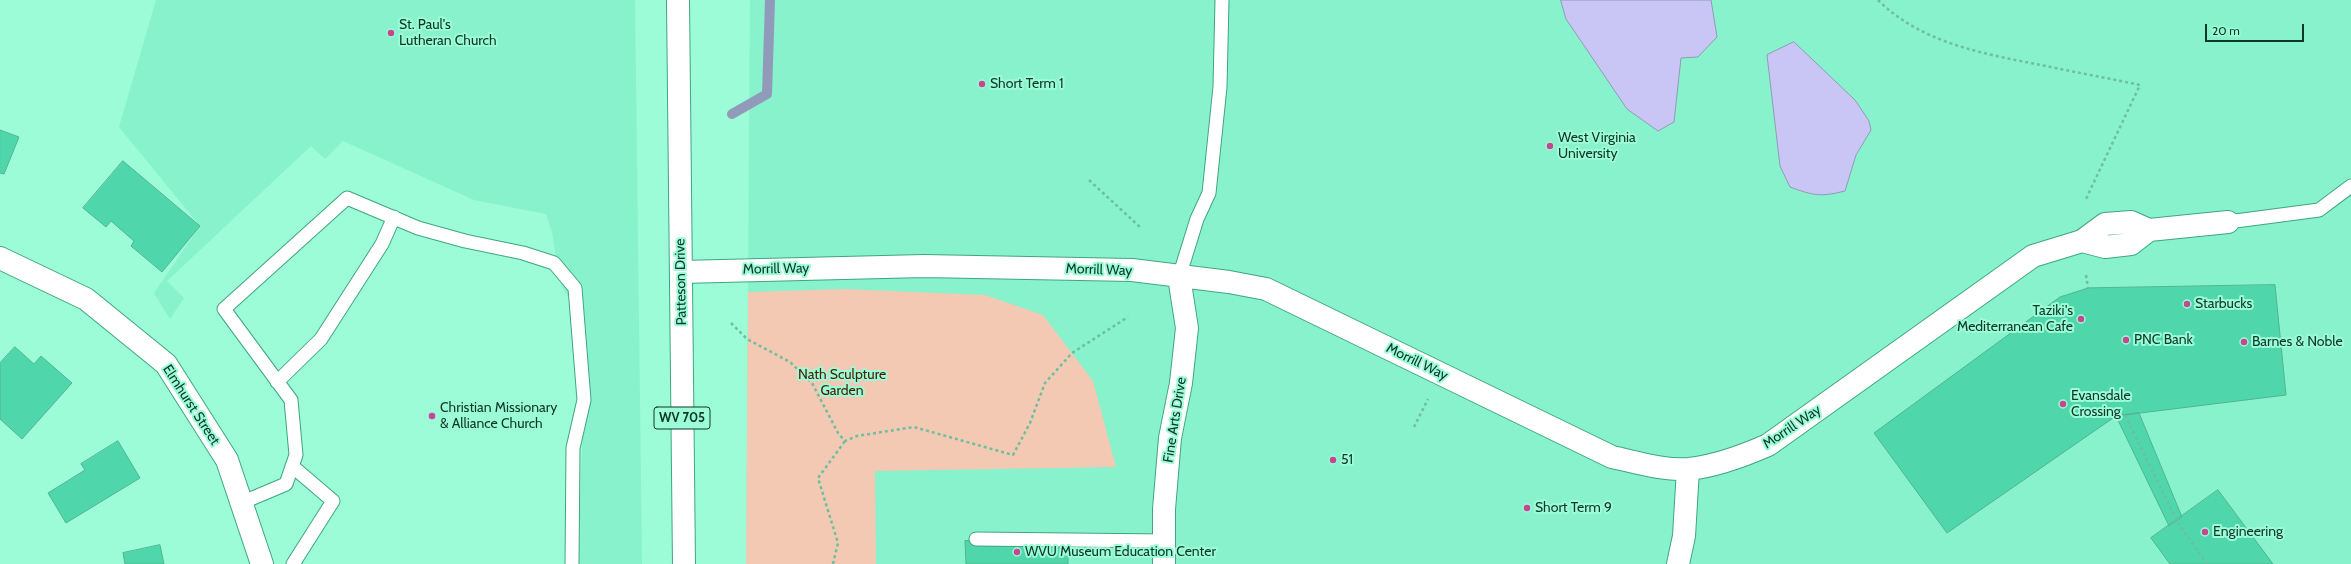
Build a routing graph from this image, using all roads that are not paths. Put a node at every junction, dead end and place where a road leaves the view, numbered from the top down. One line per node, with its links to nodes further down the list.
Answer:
1 (678, 0): 7 (street, Patteson Drive / WV 705)
2 (1222, 0): 8 (lane)
3 (2351, 186): 5 (lane)
4 (394, 217): 9 (lane); 9 (lane); 17 (lane)
5 (2228, 222): 11 (street, Morrill Way)
6 (0, 258): 12 (street, Elmhurst Street)
7 (681, 272): 8 (street, Morrill Way); 18 (street, Patteson Drive / WV 705)
8 (1180, 277): 11 (street, Morrill Way); 14 (street, Fine Arts Drive)
9 (278, 382): 10 (lane)
10 (292, 466): 12 (lane); 16 (lane)
11 (1688, 469): 20 (street)
12 (241, 503): 15 (street, Elmhurst Street)
13 (976, 539): 14 (lane)
14 (1165, 541): 19 (street, Fine Arts Drive)
15 (262, 564)
16 (293, 564)
17 (572, 564)
18 (684, 564)
19 (1164, 564)
20 (1678, 564)

